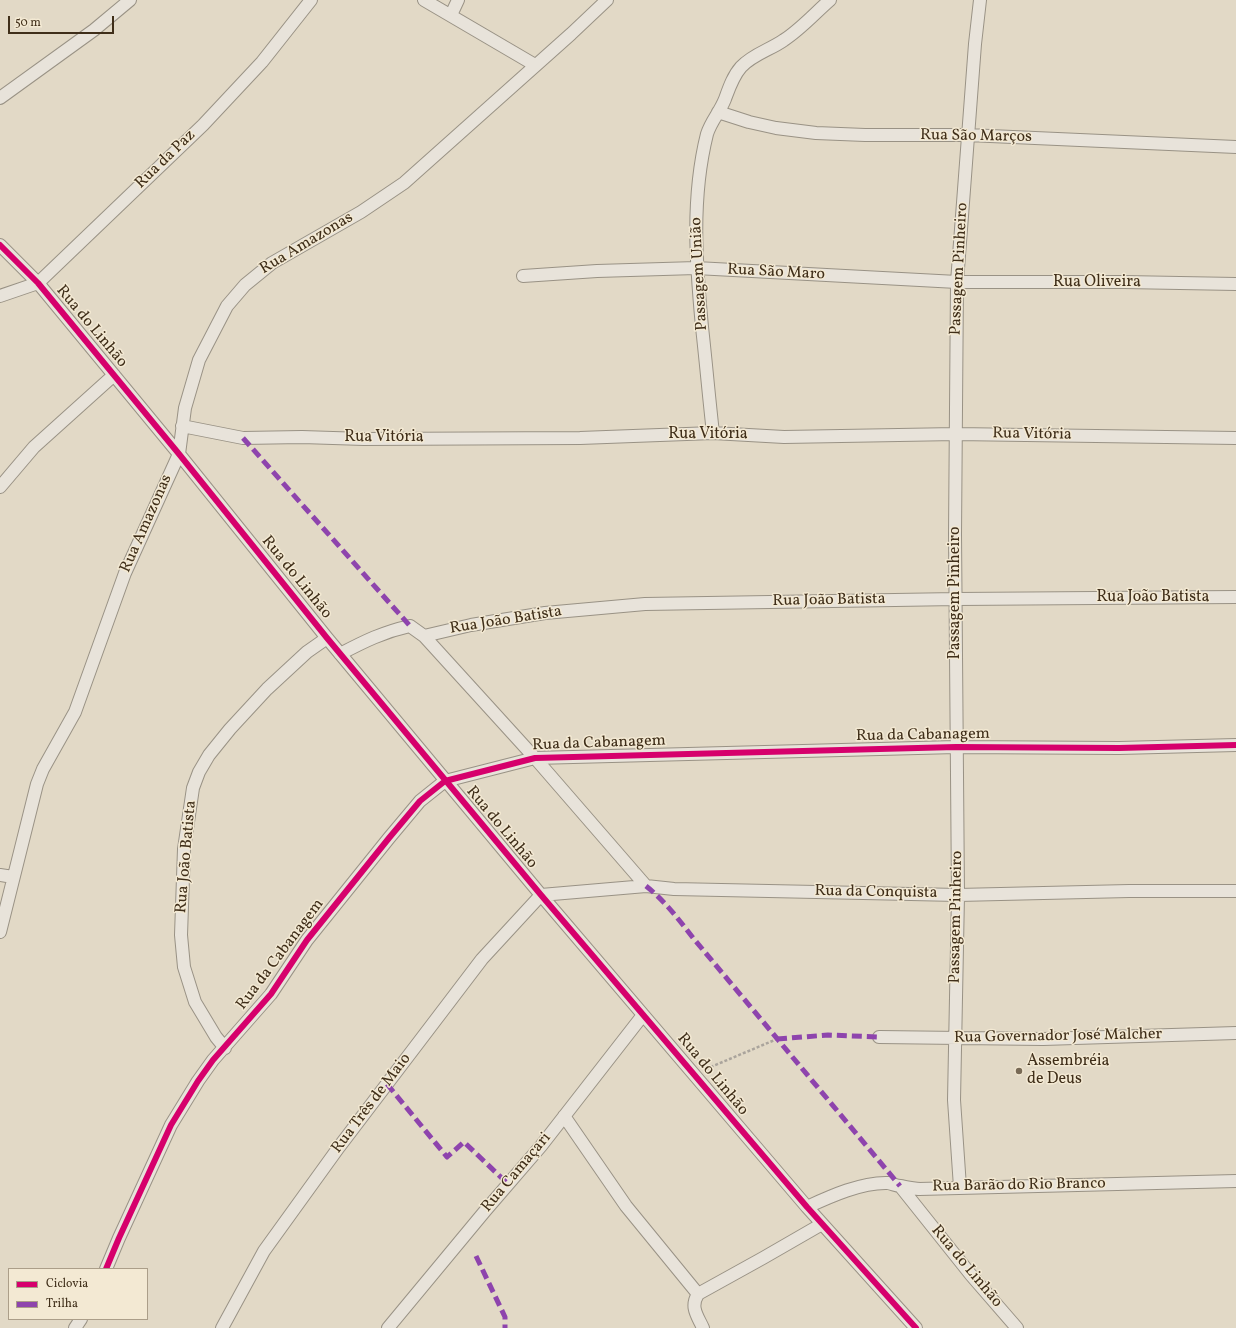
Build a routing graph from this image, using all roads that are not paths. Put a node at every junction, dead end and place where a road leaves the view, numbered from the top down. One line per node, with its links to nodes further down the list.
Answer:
1 (130, 0): 10 (street)
2 (311, 0): 17 (street, Rua da Paz)
3 (424, 0): 8 (street)
4 (458, 0): 8 (street)
5 (607, 0): 9 (street, Rua Amazonas)
6 (830, 0): 11 (street, Passagem União)
7 (980, 0): 12 (street, Passagem Pinheiro)
8 (451, 15): 9 (street)
9 (535, 65): 22 (street, Rua Amazonas)
10 (0, 98)
11 (718, 112): 12 (street, Rua São Marços); 15 (street, Passagem União)
12 (968, 135): 13 (street, Rua São Marços); 18 (street, Passagem Pinheiro)
13 (1236, 147)
14 (0, 245): 17 (street, Rua do Linhão)
15 (696, 268): 16 (street, Rua São Maro); 18 (street, Rua São Maro); 23 (street, Passagem União)
16 (523, 276)
17 (38, 282): 20 (street, Rua da Paz); 21 (street, Rua do Linhão)
18 (957, 282): 19 (street, Rua Oliveira); 24 (street, Passagem Pinheiro)
19 (1236, 284)
20 (0, 296)
21 (114, 375): 26 (street, Rua do Linhão); 27 (street)
22 (182, 426): 23 (street, Rua Vitória); 26 (street, Rua Amazonas)
23 (713, 433): 24 (street, Rua Vitória)
24 (956, 434): 25 (street, Rua Vitória); 29 (street, Passagem Pinheiro)
25 (1236, 438)
26 (179, 454): 31 (street, Rua do Linhão); 38 (street, Rua Amazonas)
27 (0, 486)
28 (1236, 597): 29 (street, Rua João Batista)
29 (956, 599): 30 (street, Rua João Batista); 34 (street, Passagem Pinheiro)
30 (424, 636): 32 (street); 35 (street)
31 (327, 638): 32 (street, Rua do Linhão); 48 (street, Rua João Batista)
32 (340, 654): 36 (street, Rua do Linhão)
33 (1236, 744): 34 (street, Rua da Cabanagem)
34 (956, 747): 35 (street, Rua da Cabanagem); 42 (street, Passagem Pinheiro)
35 (535, 758): 36 (street, Rua da Cabanagem); 39 (street)
36 (445, 781): 41 (street, Rua do Linhão); 48 (street, Rua da Cabanagem)
37 (0, 875): 38 (street)
38 (13, 878): 43 (street, Rua Amazonas)
39 (646, 886): 41 (street, Rua da Conquista); 42 (street, Rua da Conquista)
40 (1236, 891): 42 (street, Rua da Conquista)
41 (540, 895): 44 (street, Rua do Linhão); 57 (street, Rua Três de Maio)
42 (958, 895): 47 (street, Passagem Pinheiro)
43 (0, 932)
44 (643, 1015): 49 (street, Rua Camaçari); 53 (street, Rua do Linhão)
45 (1236, 1033): 47 (street, Rua Governador José Malcher)
46 (879, 1037): 47 (street, Rua Governador José Malcher)
47 (955, 1039): 52 (street, Passagem Pinheiro)
48 (225, 1048): 55 (street, Rua da Cabanagem)
49 (564, 1116): 56 (street); 58 (street, Rua Camaçari)
50 (1236, 1181): 52 (street, Rua Barão do Rio Branco)
51 (900, 1186): 52 (street, Rua Barão do Rio Branco); 53 (street, Rua Barão do Rio Branco); 61 (street, Rua do Linhão)
52 (960, 1187)
53 (807, 1207): 54 (street, Rua do Linhão)
54 (822, 1224): 56 (street); 60 (street, Rua do Linhão)
55 (106, 1268)
56 (698, 1294): 59 (street)
57 (222, 1328)
58 (388, 1328)
59 (703, 1328)
60 (916, 1328)
61 (1017, 1328)

